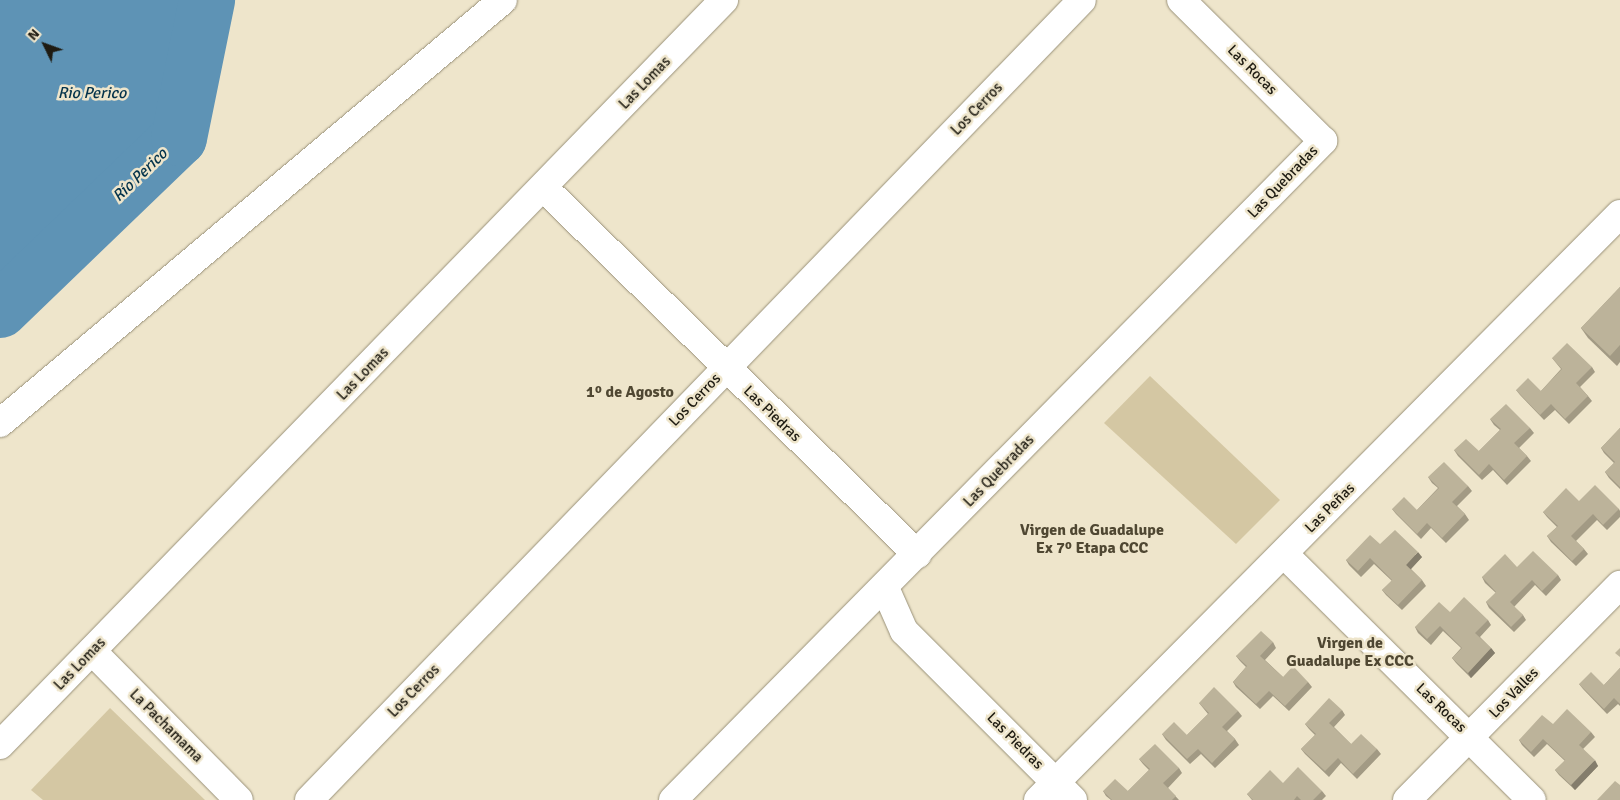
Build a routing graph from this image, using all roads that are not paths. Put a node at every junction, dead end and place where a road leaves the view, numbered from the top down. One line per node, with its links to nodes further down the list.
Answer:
1 (503, 0): 9 (street)
2 (724, 0): 6 (street, Las Lomas)
3 (1082, 0): 8 (street, Los Cerros)
4 (1181, 0): 5 (street, Las Rocas)
5 (1323, 140): 10 (street, Las Quebradas)
6 (544, 188): 8 (street, Las Piedras); 14 (street, Las Lomas)
7 (1620, 214): 11 (street, Las Peñas)
8 (726, 369): 10 (street, Las Piedras); 19 (street, Los Cerros)
9 (0, 423)
10 (917, 554): 13 (street, Las Quebradas)
11 (1284, 554): 15 (street, Las Rocas); 17 (street, Las Peñas)
12 (1620, 585): 15 (street, Los Valles)
13 (885, 588): 17 (street, Las Piedras); 20 (street, Las Quebradas)
14 (92, 651): 16 (street, Las Lomas); 18 (street, La Pachamama)
15 (1471, 737): 21 (street, Los Valles); 22 (street, Las Rocas)
16 (0, 745)
17 (1056, 794)
18 (239, 800)
19 (309, 800)
20 (673, 800)
21 (1407, 800)
22 (1532, 800)

